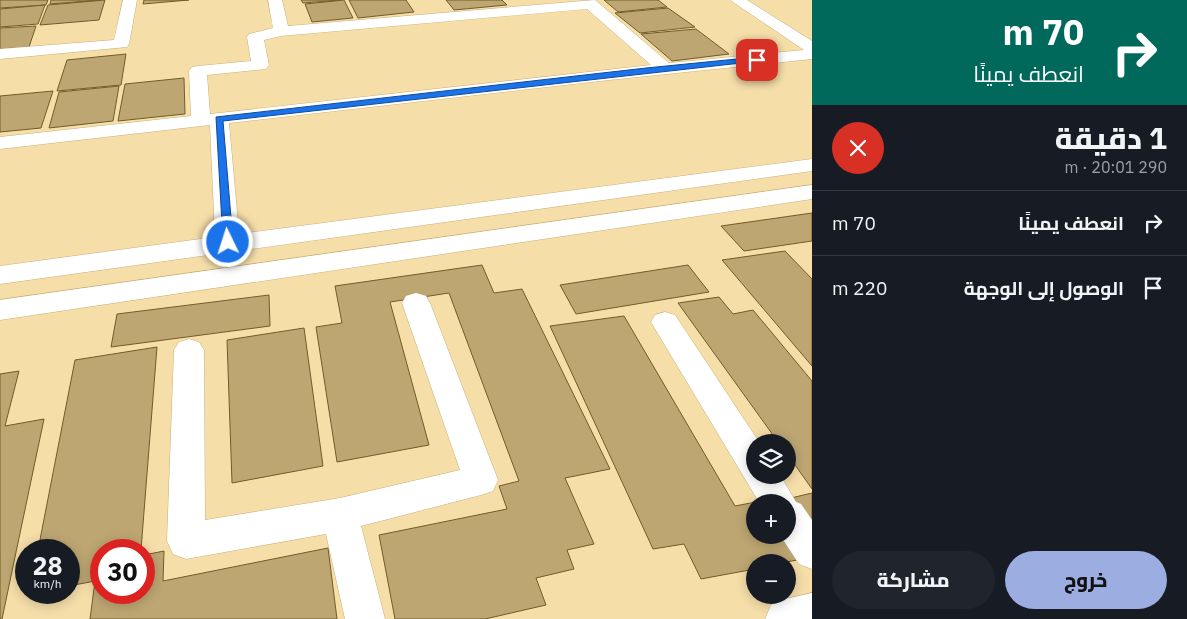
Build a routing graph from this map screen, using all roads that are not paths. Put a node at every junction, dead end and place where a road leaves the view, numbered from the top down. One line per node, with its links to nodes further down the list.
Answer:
1 (130, 0): 9 (street)
2 (275, 0): 7 (street)
3 (432, 0): 6 (street)
4 (737, 0): 8 (street)
5 (588, 2): 6 (street); 11 (street)
6 (443, 17): 7 (street)
7 (281, 31): 12 (street)
8 (812, 48)
9 (0, 54)
10 (812, 54): 11 (street)
11 (665, 68): 12 (street)
12 (210, 120): 13 (street); 16 (street)
13 (0, 142)
14 (812, 165): 16 (street)
15 (812, 192): 19 (street)
16 (228, 242): 17 (street)
17 (0, 275)
18 (416, 303): 23 (street)
19 (0, 310)
20 (665, 322): 22 (street)
21 (189, 350): 23 (street)
22 (746, 452)
23 (340, 515): 27 (street)
24 (796, 528): 25 (street)
25 (812, 551)
26 (812, 613): 28 (street)
27 (365, 619)
28 (785, 619)

